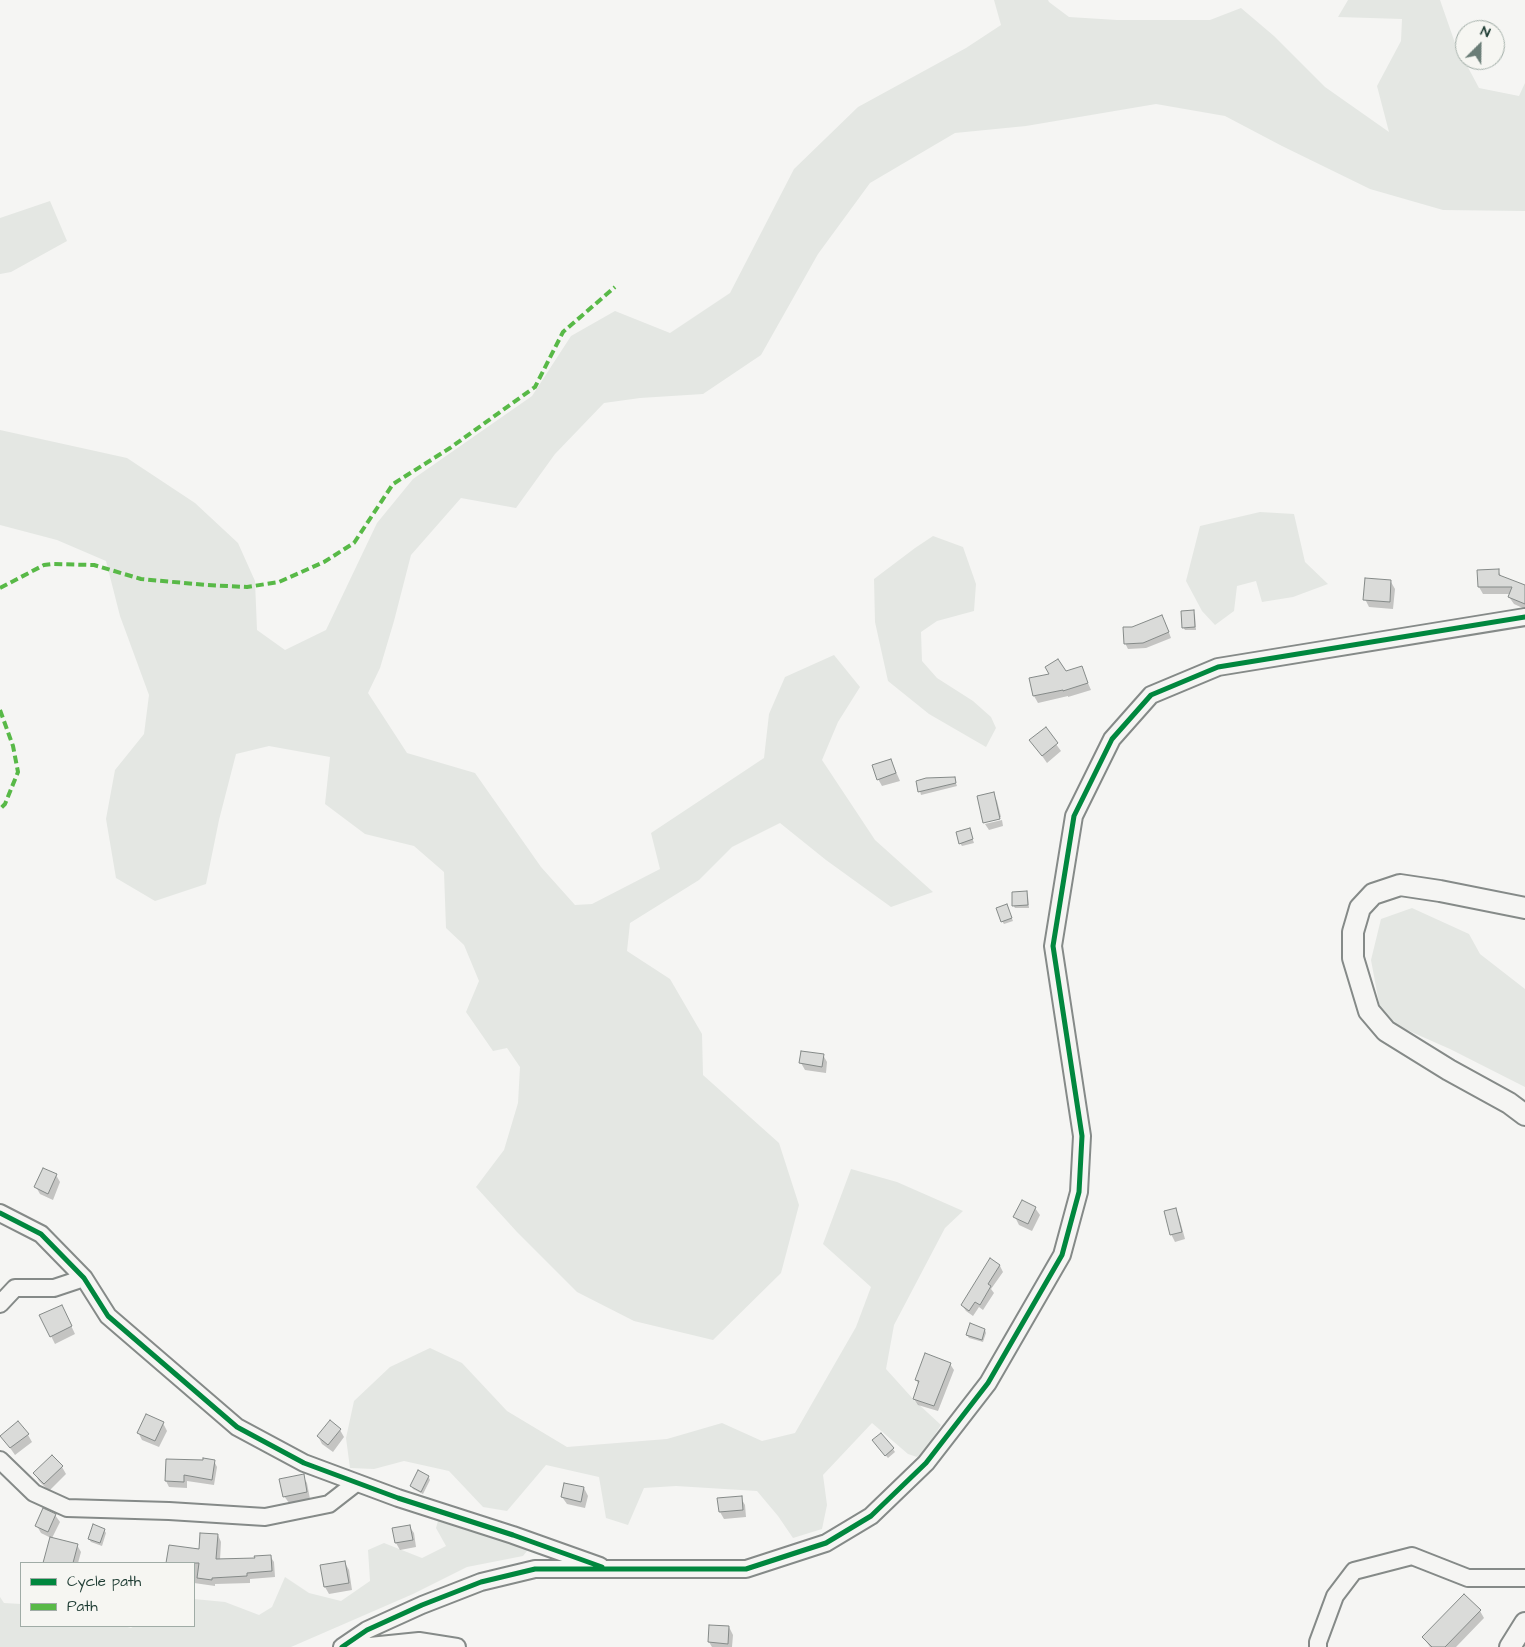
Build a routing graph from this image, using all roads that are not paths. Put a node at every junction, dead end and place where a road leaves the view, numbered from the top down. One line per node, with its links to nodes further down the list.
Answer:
1 (1525, 617): 9 (street)
2 (1525, 908): 3 (main road)
3 (1525, 1115)
4 (0, 1213): 5 (street)
5 (84, 1278): 6 (street); 8 (street)
6 (0, 1304)
7 (0, 1460): 8 (street)
8 (356, 1482): 9 (street)
9 (611, 1570): 12 (street)
10 (1525, 1578): 15 (street)
11 (1525, 1623): 16 (main road)
12 (342, 1647)
13 (360, 1647): 14 (street)
14 (457, 1647)
15 (1318, 1647)
16 (1510, 1647)

